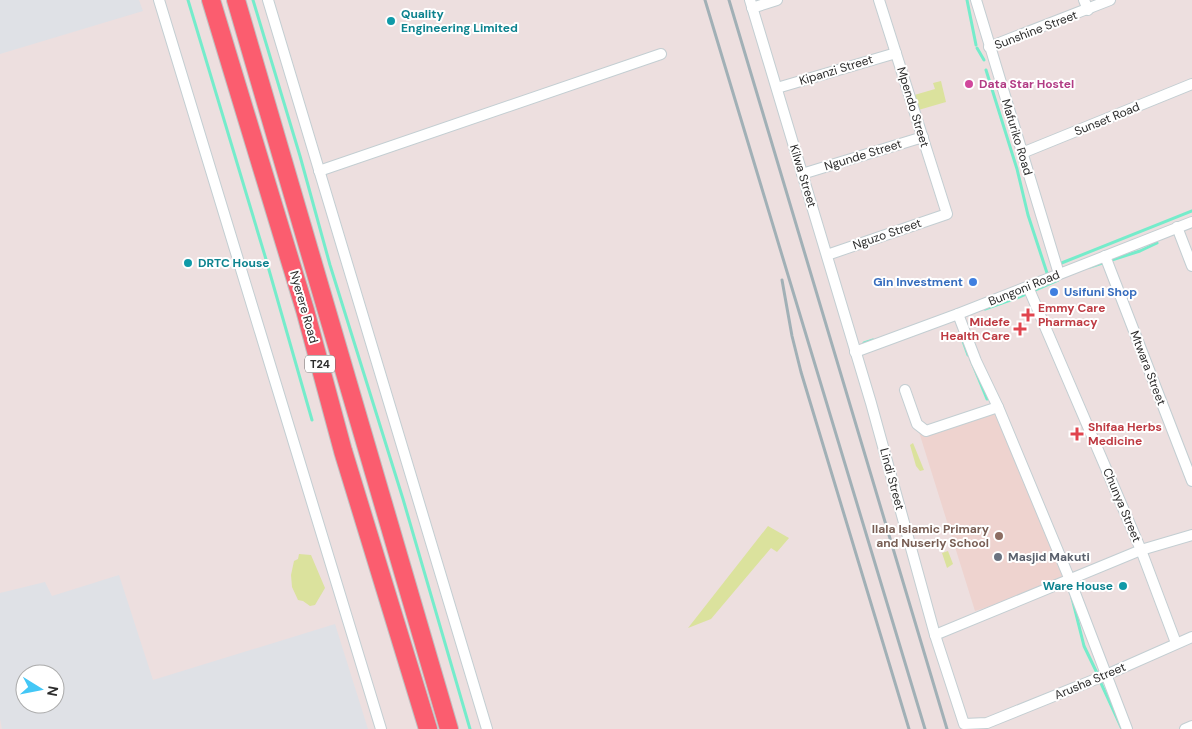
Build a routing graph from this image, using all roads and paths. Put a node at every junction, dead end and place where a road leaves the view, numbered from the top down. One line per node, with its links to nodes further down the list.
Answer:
1 (159, 0): 42 (street)
2 (211, 0): 43 (highway, Nyerere Road / T24)
3 (236, 0): 44 (highway, Nyerere Road / T24)
4 (268, 0): 18 (street)
5 (777, 0): 9 (street)
6 (880, 0): 12 (street, Mpendo Street)
7 (976, 0): 11 (street, Mafuriko Road)
8 (1110, 0): 10 (street, Sunshine Street)
9 (751, 4): 15 (street, Kilwa Street)
10 (1086, 5): 11 (street, Sunshine Street)
11 (989, 47): 17 (street, Mafuriko Road)
12 (896, 53): 15 (street, Kipanzi Street); 16 (street, Mpendo Street)
13 (661, 54): 18 (street)
14 (1192, 84): 17 (street, Sunset Road)
15 (777, 88): 19 (street, Kilwa Street)
16 (923, 137): 19 (street, Ngunde Street); 20 (street, Mpendo Street)
17 (1022, 153): 26 (street, Mafuriko Road)
18 (319, 170): 45 (street)
19 (802, 174): 23 (street, Kilwa Street)
20 (947, 214): 23 (street, Nguzo Street)
21 (1192, 222): 22 (street, Bungoni Road)
22 (1177, 227): 24 (street, Bungoni Road); 25 (street)
23 (827, 255): 29 (street, Kilwa Street)
24 (1105, 256): 26 (street, Bungoni Road); 32 (street, Mtwara Street)
25 (1192, 266)
26 (1059, 274): 27 (street, Bungoni Road)
27 (1028, 287): 28 (street, Bungoni Road); 34 (street, Chunya Street)
28 (958, 314): 29 (street, Bungoni Road); 31 (street)
29 (854, 352): 36 (street, Lindi Street)
30 (905, 390): 31 (street)
31 (998, 406): 35 (street)
32 (1192, 481)
33 (1192, 535): 34 (street)
34 (1141, 550): 35 (street); 38 (street, Chunya Street)
35 (1070, 580): 36 (street); 39 (street)
36 (935, 635): 40 (street, Lindi Street)
37 (1192, 637): 38 (street, Arusha Street)
38 (1176, 643): 39 (street, Arusha Street)
39 (1106, 675): 40 (street, Arusha Street); 46 (street)
40 (988, 726)
41 (1192, 726): 47 (street)
42 (380, 729)
43 (428, 729)
44 (449, 729)
45 (487, 729)
46 (1127, 729)
47 (1185, 729)

